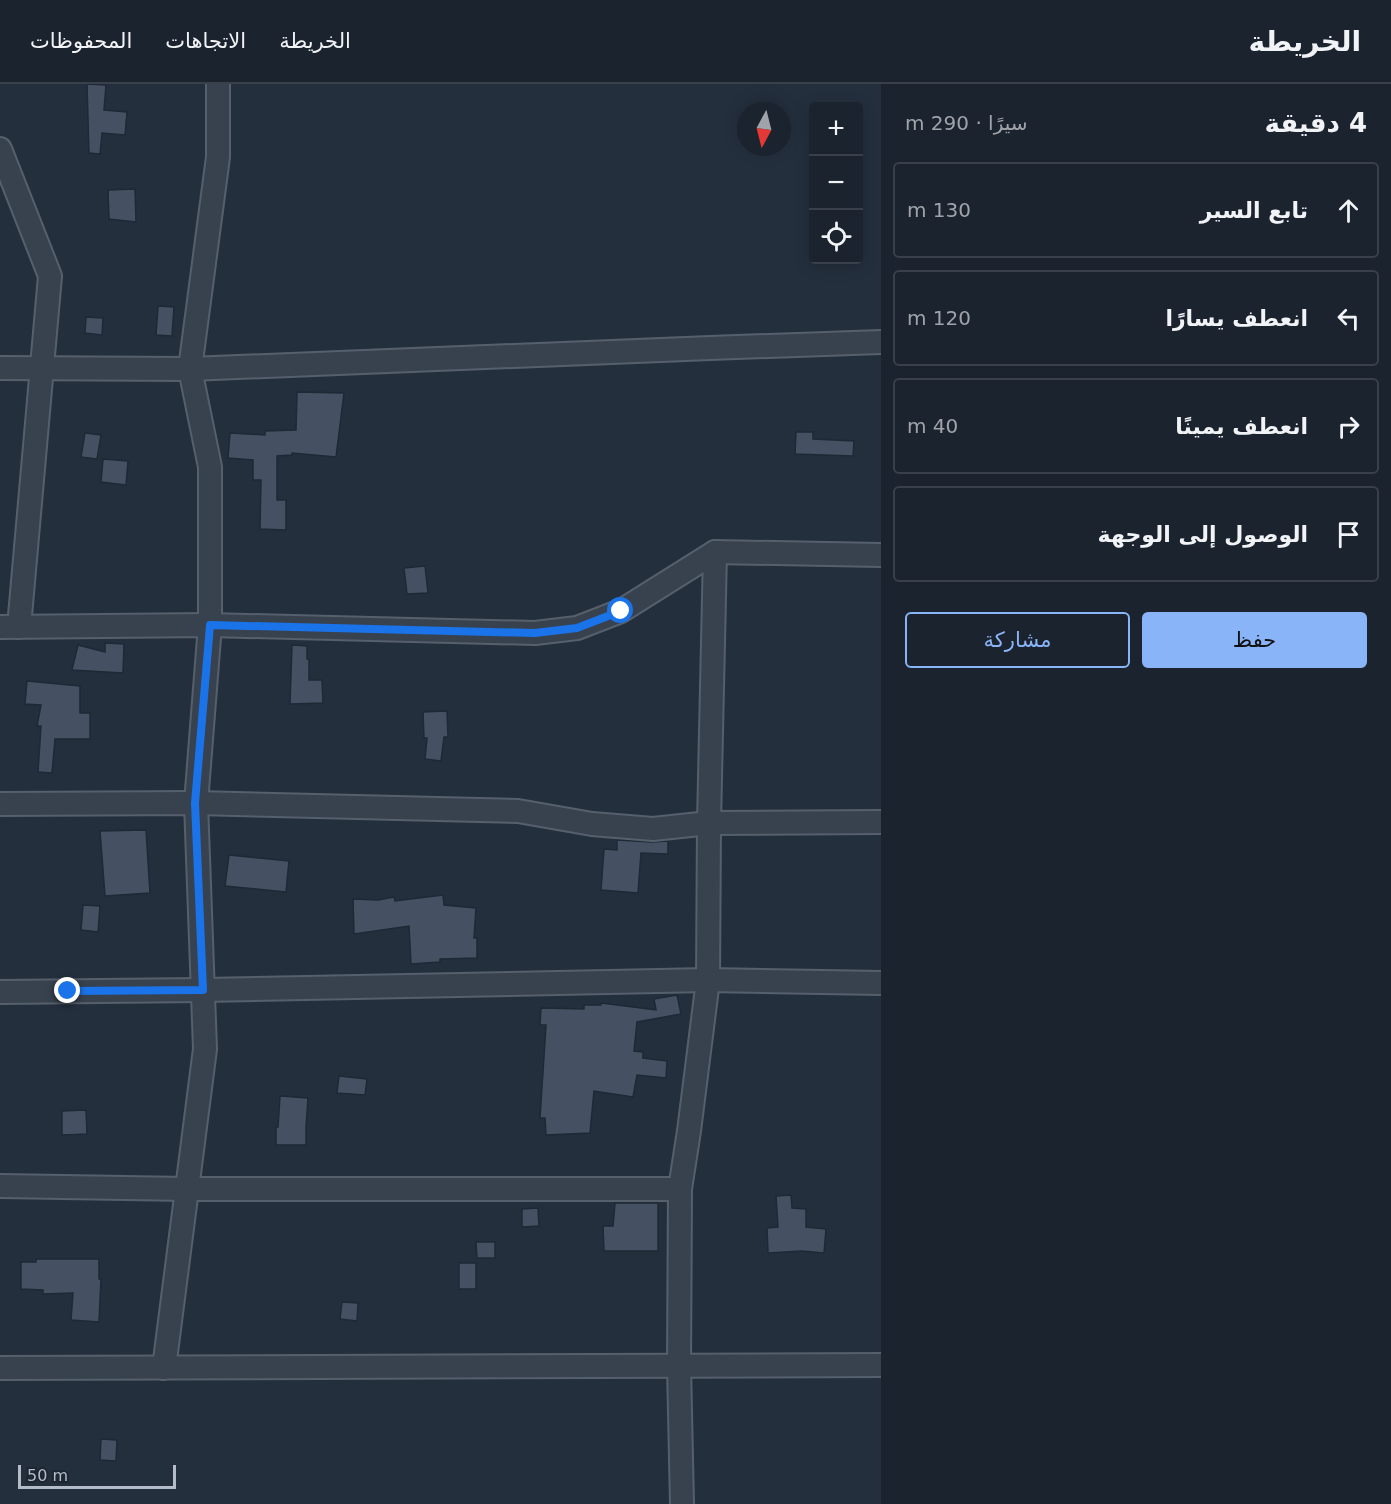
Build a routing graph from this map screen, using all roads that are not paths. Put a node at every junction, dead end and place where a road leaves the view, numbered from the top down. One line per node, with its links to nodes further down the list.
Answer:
1 (218, 84): 6 (street)
2 (0, 149): 5 (street)
3 (881, 342): 6 (street)
4 (0, 368): 5 (street)
5 (42, 368): 6 (street); 10 (street)
6 (190, 369): 9 (street)
7 (715, 552): 8 (street); 9 (street); 14 (street)
8 (881, 555)
9 (210, 625): 10 (street); 11 (street)
10 (10, 627)
11 (195, 803): 12 (street); 14 (street); 17 (street)
12 (0, 804)
13 (881, 822): 14 (street)
14 (709, 823): 15 (street)
15 (708, 980): 16 (street); 17 (street); 21 (street)
16 (881, 983)
17 (203, 990): 18 (street); 20 (street)
18 (0, 992)
19 (0, 1186): 20 (street)
20 (187, 1189): 21 (street); 25 (street)
21 (680, 1189): 23 (street)
22 (881, 1365): 23 (street)
23 (679, 1366): 25 (street); 26 (street)
24 (0, 1368): 25 (street)
25 (164, 1368)
26 (681, 1504)

